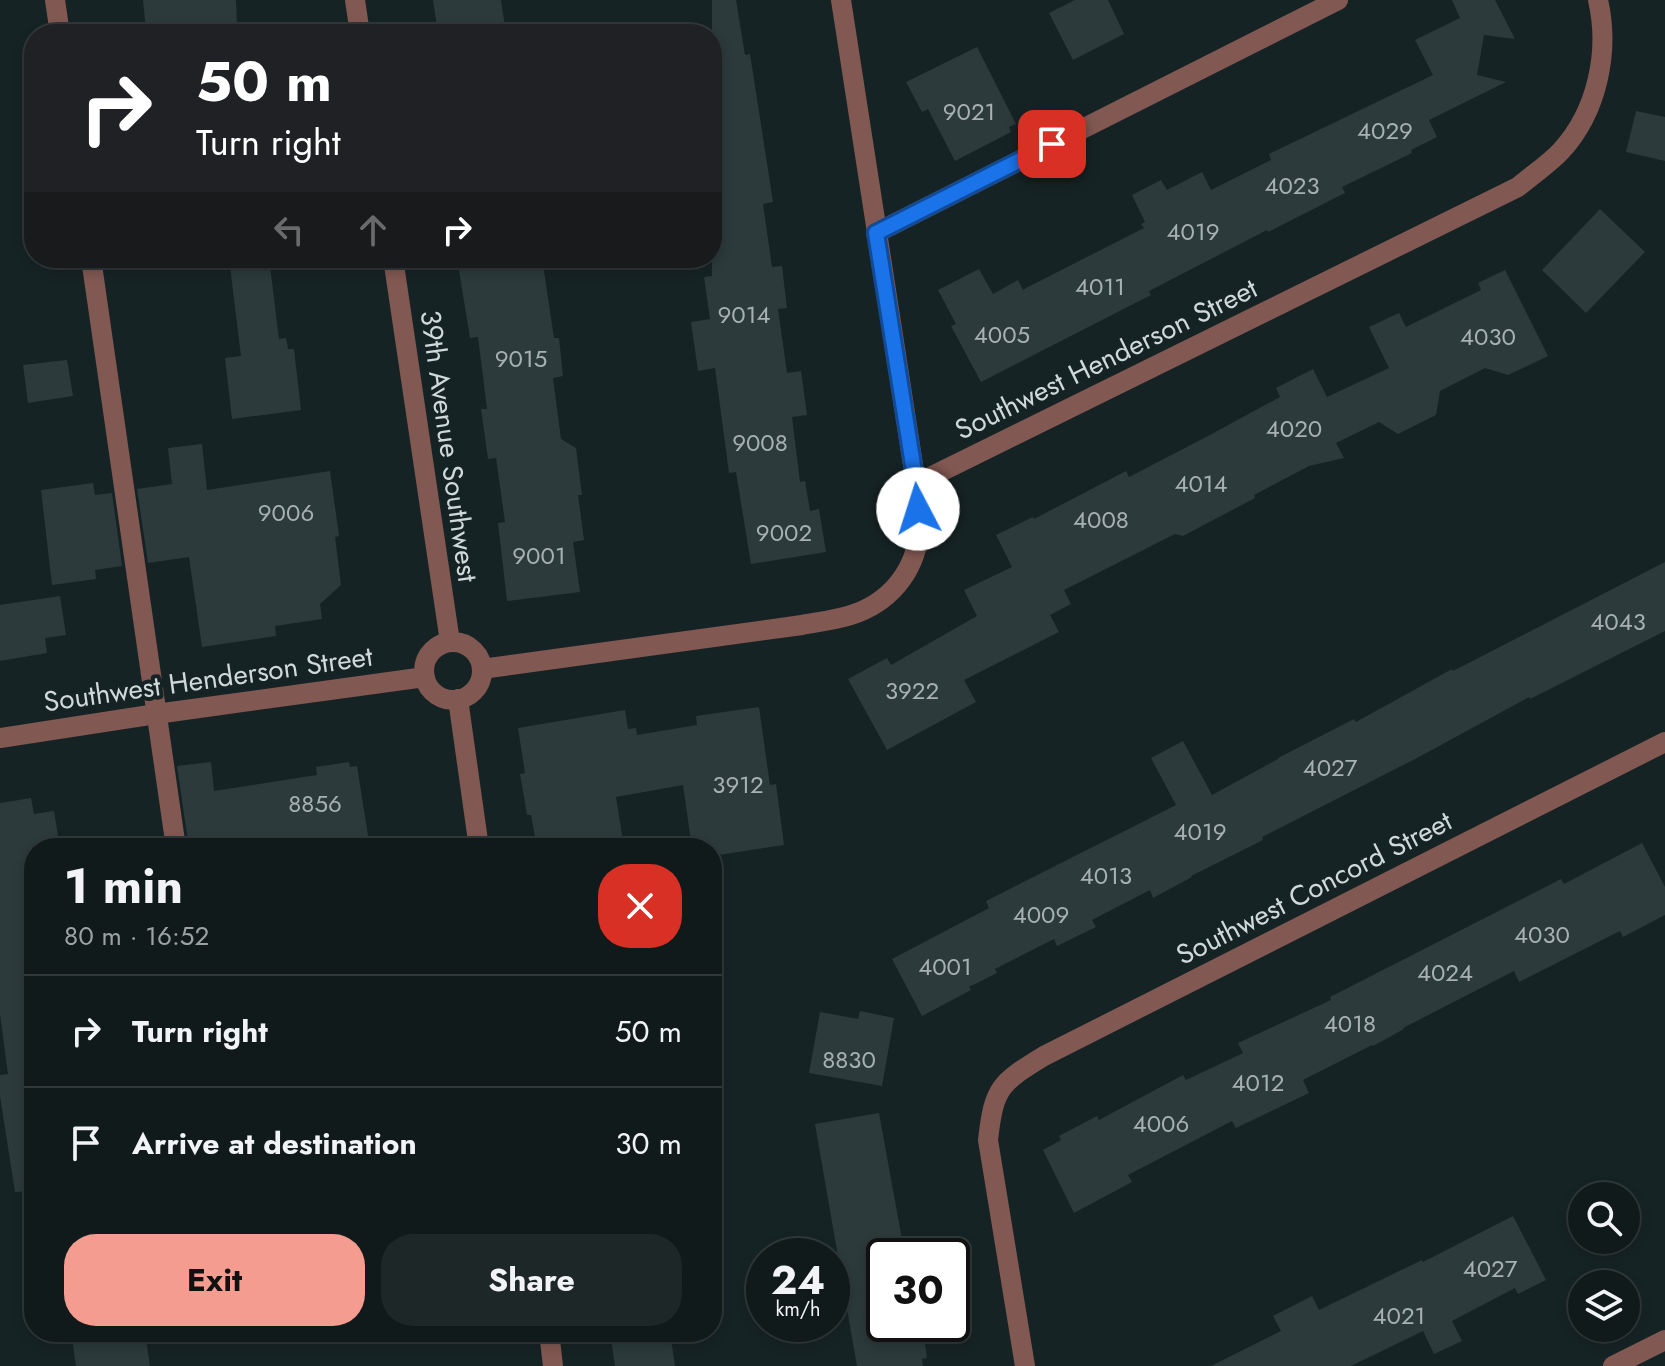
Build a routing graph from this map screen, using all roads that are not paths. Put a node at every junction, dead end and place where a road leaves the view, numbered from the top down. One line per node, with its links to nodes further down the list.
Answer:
1 (55, 0): 6 (street)
2 (355, 0): 7 (street)
3 (841, 0): 8 (street)
4 (1338, 0): 8 (street)
5 (1598, 0): 11 (street, Southwest Henderson Street)
6 (59, 24)
7 (359, 24)
8 (876, 233): 11 (street)
9 (92, 268): 16 (street)
10 (394, 268): 12 (street, 39th Avenue Southwest)
11 (916, 484): 13 (street)
12 (450, 642): 13 (street); 14 (street)
13 (482, 669): 15 (street)
14 (425, 677): 15 (street); 16 (street, Southwest Henderson Street)
15 (458, 699): 20 (street)
16 (156, 714): 17 (street, Southwest Henderson Street); 19 (street)
17 (0, 738)
18 (1665, 742): 24 (street, Southwest Concord Street)
19 (175, 838)
20 (478, 838)
21 (1665, 1340): 25 (street)
22 (550, 1342): 23 (street)
23 (553, 1366)
24 (1025, 1366)
25 (1613, 1366)

